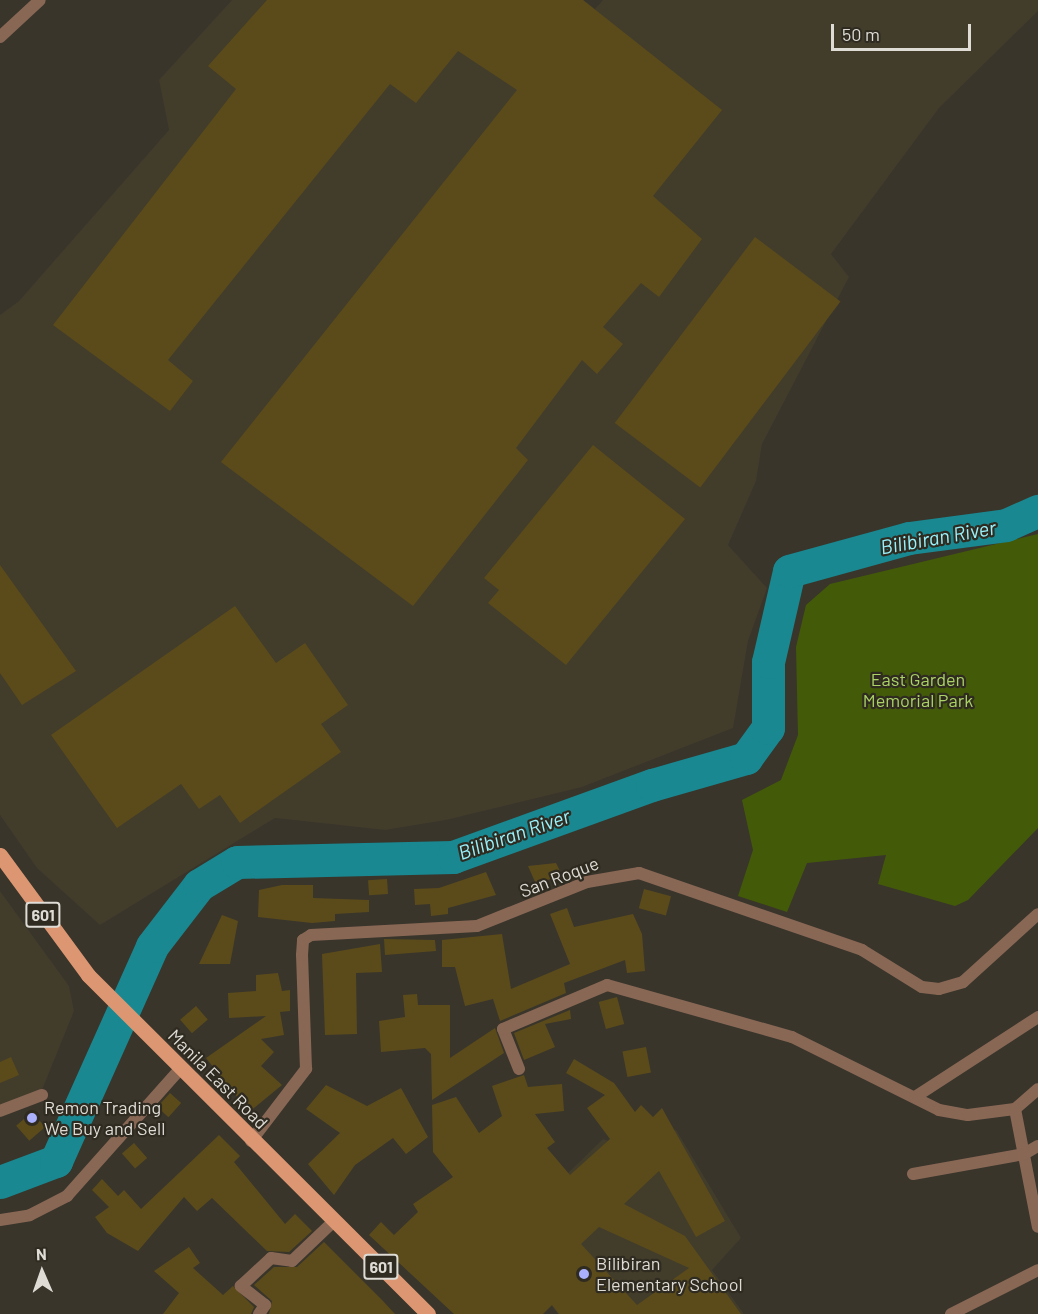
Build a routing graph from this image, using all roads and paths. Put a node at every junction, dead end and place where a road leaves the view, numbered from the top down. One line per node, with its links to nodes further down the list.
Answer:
1 (40, 0): 2 (street)
2 (0, 37)
3 (0, 855): 6 (main road, Manila East Road / 601)
4 (1038, 914): 13 (street, San Roque)
5 (1038, 1017): 10 (street)
6 (176, 1064): 13 (main road, Manila East Road / 601); 17 (street)
7 (519, 1069): 10 (street)
8 (1038, 1089): 11 (street)
9 (42, 1095): 12 (street)
10 (915, 1097): 11 (street)
11 (1015, 1109): 15 (street)
12 (0, 1111)
13 (251, 1141): 18 (main road, Manila East Road / 601)
14 (1038, 1146): 15 (street)
15 (1024, 1154): 16 (street); 19 (street)
16 (913, 1174)
17 (0, 1220)
18 (334, 1221): 21 (street); 22 (main road, Manila East Road / 601)
19 (1038, 1227)
20 (1038, 1270): 23 (street)
21 (259, 1314)
22 (428, 1314)
23 (951, 1314)

